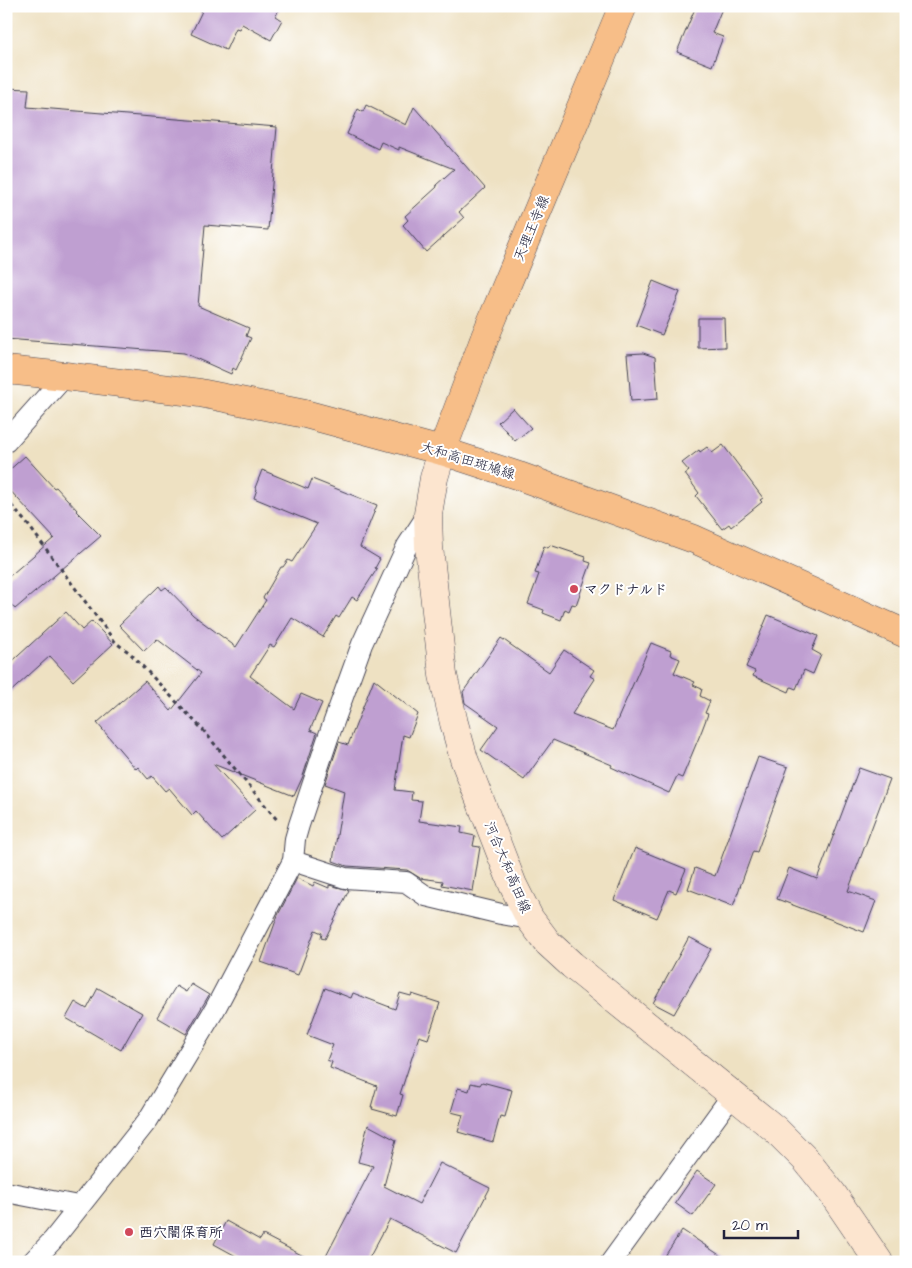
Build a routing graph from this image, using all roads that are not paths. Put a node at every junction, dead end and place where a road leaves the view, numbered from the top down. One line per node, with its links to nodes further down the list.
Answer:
1 (623, 6): 5 (main road, 天理王寺線)
2 (6, 370): 3 (main road, 大和高田斑鳩線)
3 (65, 376): 4 (street); 5 (main road, 大和高田斑鳩線)
4 (6, 442)
5 (442, 451): 6 (main road, 河合大和高田線); 7 (main road, 大和高田斑鳩線)
6 (428, 514): 8 (street); 9 (main road, 河合大和高田線)
7 (906, 634)
8 (293, 861): 9 (street); 12 (street)
9 (530, 919): 10 (main road, 河合大和高田線)
10 (733, 1094): 14 (street); 15 (main road, 河合大和高田線)
11 (6, 1192): 12 (street)
12 (78, 1206): 13 (street)
13 (32, 1262)
14 (611, 1262)
15 (879, 1262)

